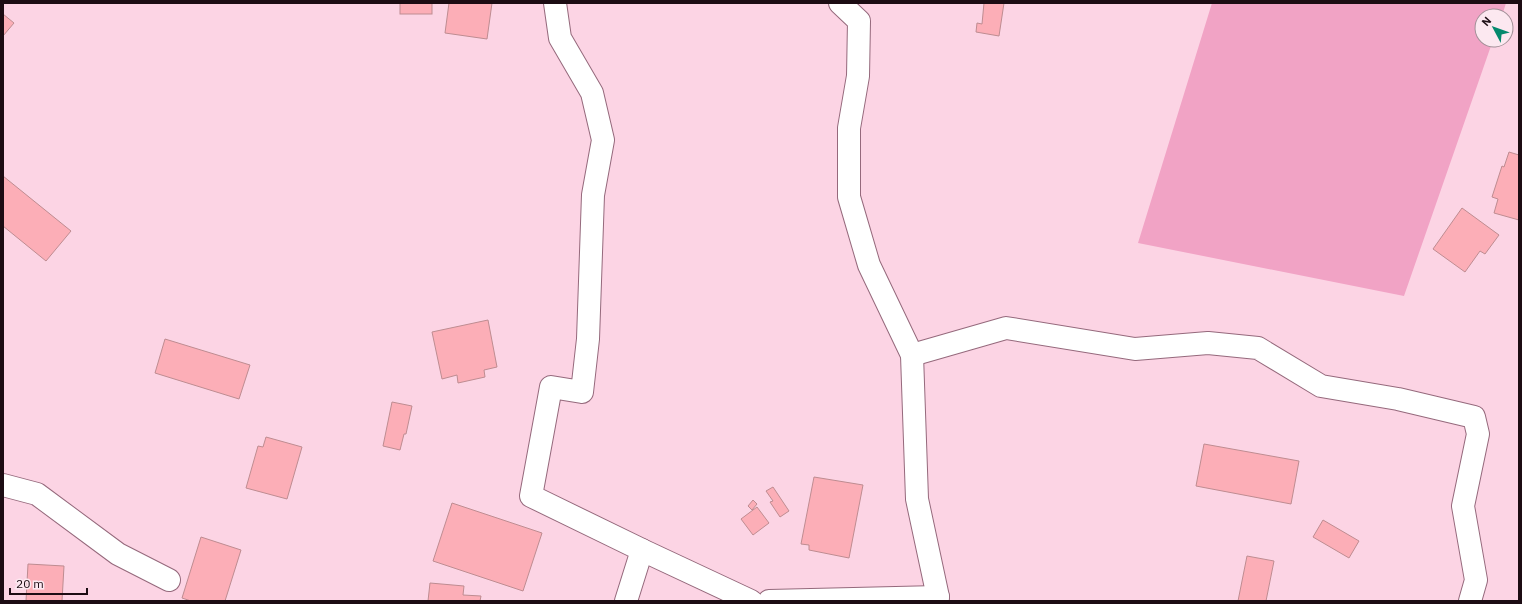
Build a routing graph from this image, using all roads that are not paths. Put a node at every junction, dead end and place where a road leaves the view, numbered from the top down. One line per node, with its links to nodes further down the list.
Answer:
1 (555, 3): 5 (street)
2 (840, 3): 3 (street)
3 (912, 355): 7 (street); 11 (street)
4 (3, 485): 6 (street)
5 (642, 550): 8 (street); 9 (street)
6 (170, 580)
7 (938, 599): 10 (street)
8 (626, 601)
9 (751, 601)
10 (769, 601)
11 (1470, 601)

